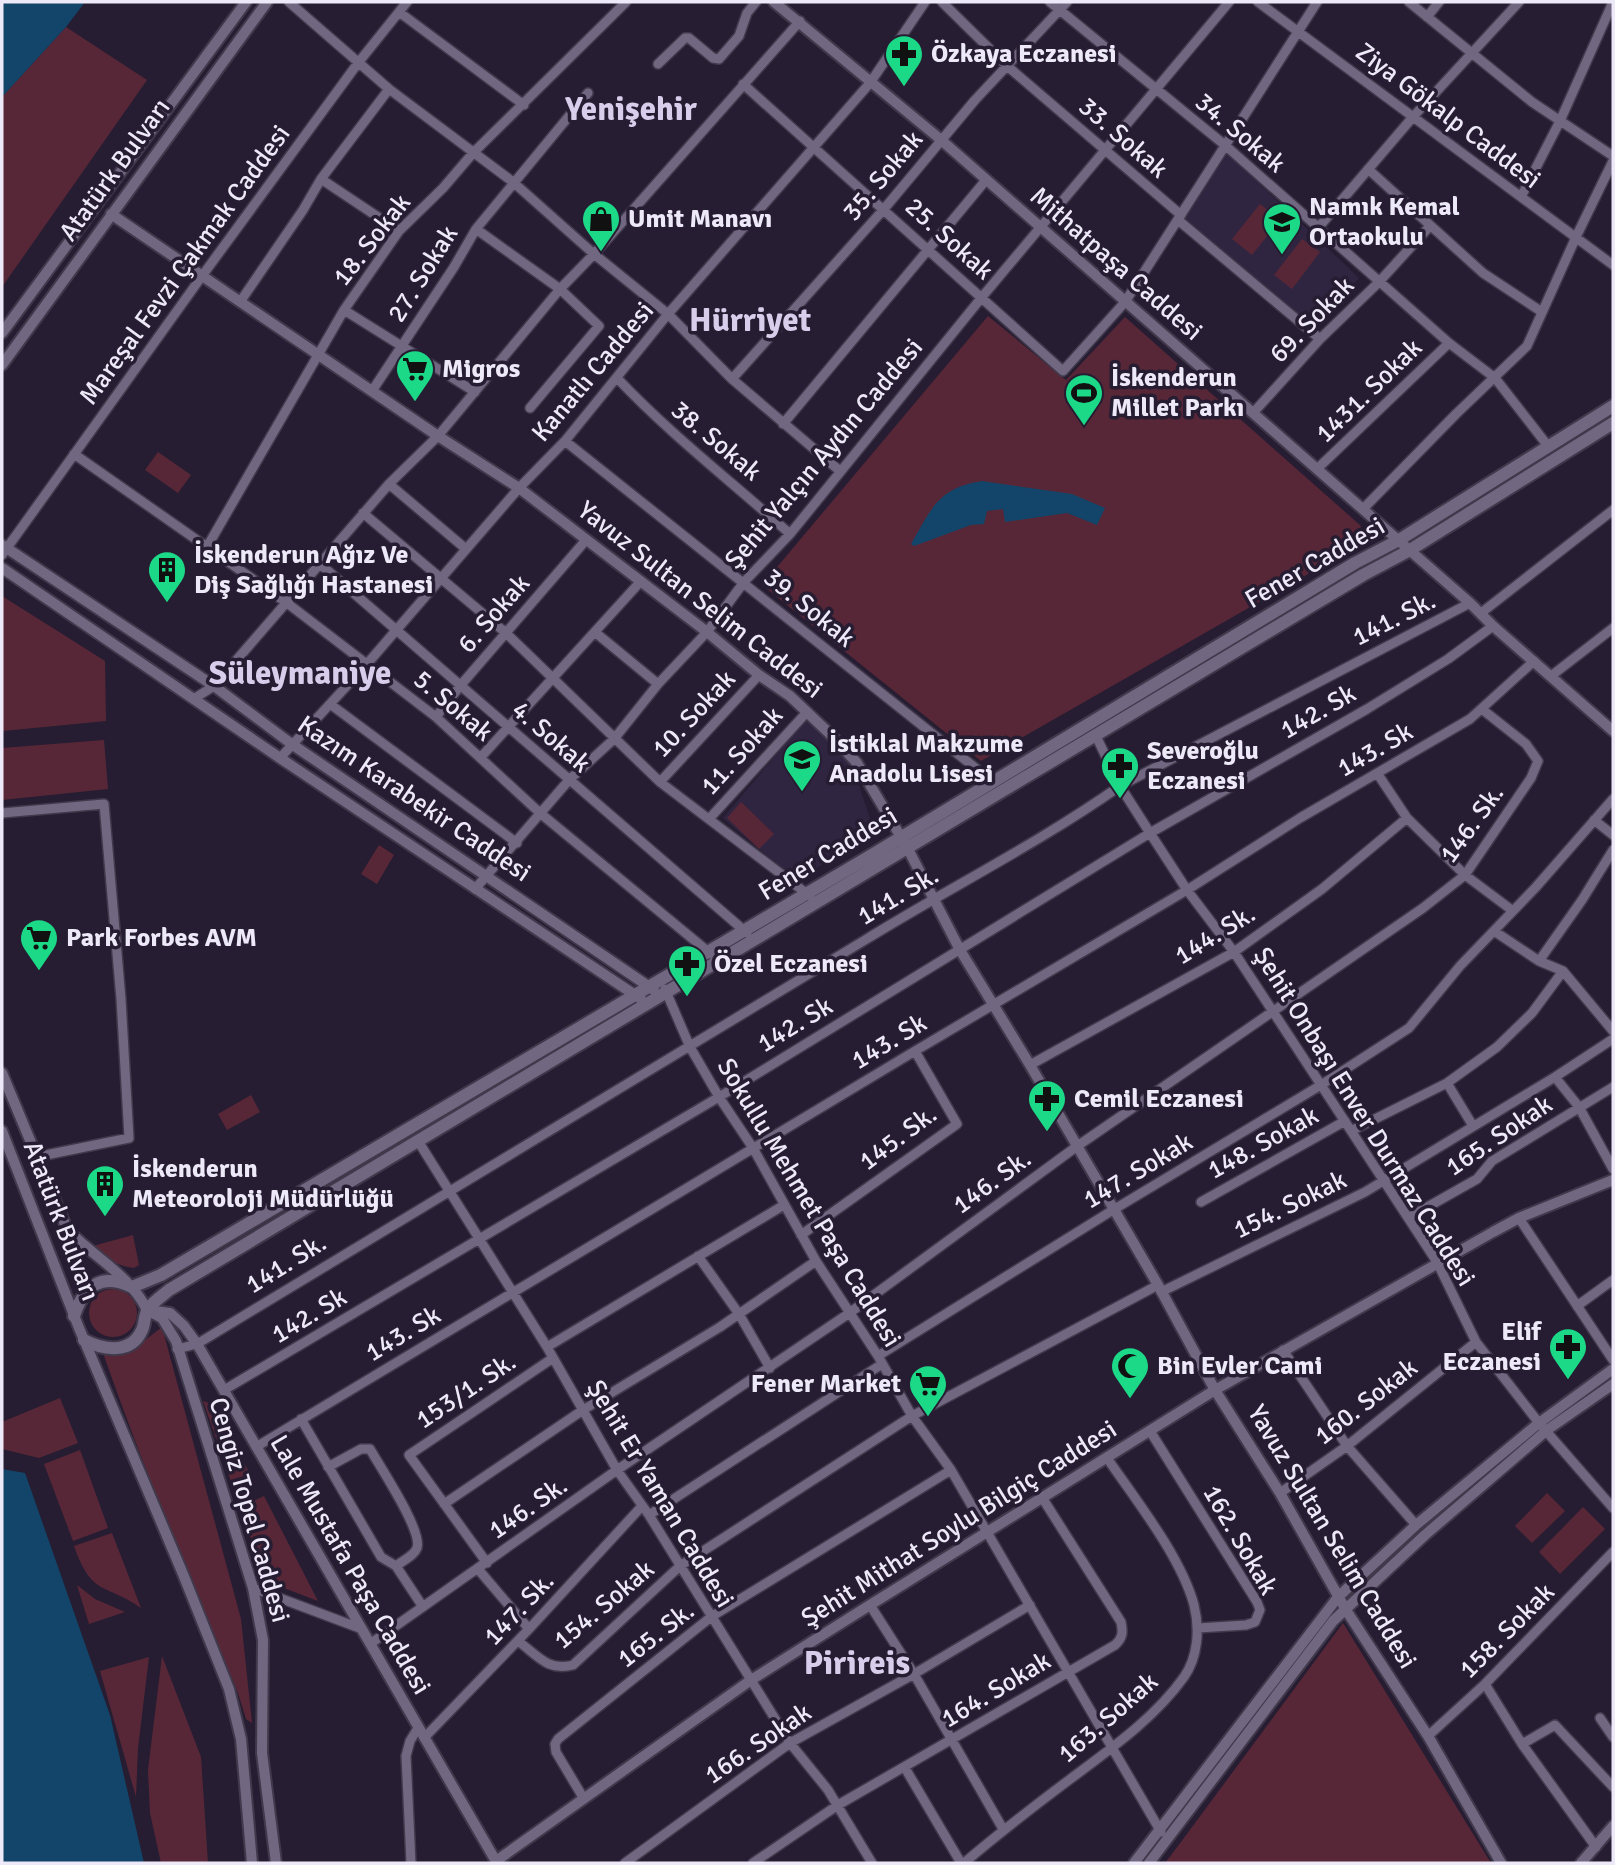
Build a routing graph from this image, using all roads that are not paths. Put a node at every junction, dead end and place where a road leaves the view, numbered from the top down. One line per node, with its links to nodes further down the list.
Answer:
1 (246, 2): 68 (street, Atatürk Bulvarı)
2 (267, 2): 48 (street, Atatürk Bulvarı)
3 (289, 2): 24 (street)
4 (407, 2): 19 (street, Mareşal Fevzi Çakmak Caddesi)
5 (756, 2): 25 (street)
6 (774, 2): 21 (street, Mithatpaşa Caddesi)
7 (925, 2): 28 (street, Kanatlı Caddesi)
8 (942, 2): 26 (street, 33. Sokak)
9 (1050, 2): 18 (street, 34. Sokak)
10 (1228, 2): 30 (street, Şehit Yalçın Aydın Caddesi)
11 (1258, 2): 22 (street, Ziya Gökalp Caddesi)
12 (1317, 2): 22 (street)
13 (1409, 2): 20 (street)
14 (1439, 2): 20 (street)
15 (1519, 2): 23 (street)
16 (1613, 2): 34 (street)
17 (620, 4): 32 (street, 18. Sokak)
18 (1064, 6): 26 (street, 35. Sokak); 30 (street, 34. Sokak)
19 (400, 12): 24 (street, Mareşal Fevzi Çakmak Caddesi); 32 (street)
20 (1427, 17): 23 (street)
21 (800, 21): 27 (street); 28 (street, Mithatpaşa Caddesi)
22 (1298, 30): 33 (street, Ziya Gökalp Caddesi); 36 (street)
23 (1472, 54): 33 (street); 34 (street)
24 (358, 64): 29 (street); 59 (street, Mareşal Fevzi Çakmak Caddesi)
25 (658, 64)
26 (1006, 65): 35 (street, 35. Sokak); 38 (street, 33. Sokak)
27 (743, 83): 37 (street, 25. Sokak); 57 (street)
28 (870, 83): 35 (street, Mithatpaşa Caddesi); 37 (street, Kanatlı Caddesi)
29 (389, 89): 39 (street); 43 (street)
30 (1155, 89): 36 (street, 34. Sokak); 38 (street, Şehit Yalçın Aydın Caddesi)
31 (588, 93): 45 (street, 27. Sokak)
32 (524, 105): 39 (street, 18. Sokak)
33 (1412, 118): 42 (street); 46 (street, Ziya Gökalp Caddesi)
34 (1560, 121): 40 (street); 46 (street)
35 (940, 139): 44 (street, Mithatpaşa Caddesi); 47 (street, 35. Sokak)
36 (1226, 146): 49 (street); 52 (street, 34. Sokak)
37 (815, 147): 47 (street, 25. Sokak); 67 (street, Kanatlı Caddesi)
38 (1105, 150): 49 (street, 33. Sokak); 51 (street, Şehit Yalçın Aydın Caddesi)
39 (473, 153): 45 (street); 54 (street, 18. Sokak)
40 (1613, 156)
41 (1613, 161): 55 (street)
42 (1368, 169): 50 (street); 52 (street)
43 (321, 179): 54 (street); 63 (street)
44 (986, 180): 51 (street, Mithatpaşa Caddesi); 56 (street)
45 (513, 182): 53 (street, 27. Sokak); 57 (street)
46 (1521, 197): 55 (street, Ziya Gökalp Caddesi)
47 (884, 209): 56 (street, 25. Sokak); 76 (street, 35. Sokak)
48 (111, 214): 59 (street, Yavuz Sultan Selim Caddesi); 73 (street, Atatürk Bulvarı)
49 (1179, 218): 64 (street); 69 (street, 33. Sokak)
50 (1430, 226): 60 (street, 69. Sokak); 66 (street)
51 (1040, 228): 62 (street, Şehit Yalçın Aydın Caddesi); 64 (street, Mithatpaşa Caddesi)
52 (1318, 228): 60 (street, 34. Sokak)
53 (476, 229): 61 (street); 71 (street, 27. Sokak)
54 (400, 231): 65 (street, 18. Sokak)
55 (1576, 237): 58 (street, Ziya Gökalp Caddesi); 66 (street)
56 (928, 251): 62 (street, 25. Sokak); 83 (street)
57 (594, 254): 61 (street); 67 (street)
58 (1613, 265)
59 (202, 276): 63 (street, Yavuz Sultan Selim Caddesi); 87 (street, Mareşal Fevzi Çakmak Caddesi)
60 (1379, 282): 69 (street, 69. Sokak); 70 (street, 34. Sokak)
61 (560, 289): 78 (street); 80 (street)
62 (982, 297): 64 (street, 25. Sokak); 89 (street, Şehit Yalçın Aydın Caddesi)
63 (240, 302): 72 (street, Yavuz Sultan Selim Caddesi)
64 (1125, 302): 81 (street, Mithatpaşa Caddesi)
65 (344, 310): 71 (street); 72 (street, 18. Sokak)
66 (1542, 312): 74 (street)
67 (668, 314): 75 (street, Kanatlı Caddesi); 76 (street)
68 (2, 333)
69 (1320, 339): 81 (street, 69. Sokak)
70 (1449, 344): 74 (street, 34. Sokak); 88 (street, 1431. Sokak)
71 (402, 347): 77 (street, 27. Sokak); 78 (street)
72 (318, 355): 77 (street, Yavuz Sultan Selim Caddesi); 98 (street, 18. Sokak)
73 (2, 365)
74 (1495, 377): 86 (street, 34. Sokak); 92 (street)
75 (617, 378): 85 (street, Kanatlı Caddesi); 95 (street, 38. Sokak)
76 (732, 379): 83 (street)
77 (372, 391): 84 (street, Yavuz Sultan Selim Caddesi)
78 (475, 392): 84 (street)
79 (1613, 406): 86 (main road, Fener Caddesi)
80 (530, 408)
81 (1253, 413): 88 (street, Mithatpaşa Caddesi)
82 (1613, 423): 101 (main road, Fener Caddesi)
83 (783, 424): 89 (street)
84 (438, 436): 90 (street); 91 (street, Yavuz Sultan Selim Caddesi)
85 (565, 441): 91 (street, Kanatlı Caddesi); 106 (street, 39. Sokak)
86 (1548, 446): 97 (main road, Fener Caddesi)
87 (74, 454): 98 (street, 5. Sokak); 99 (street, Mareşal Fevzi Çakmak Caddesi)
88 (1317, 469): 92 (street, Mithatpaşa Caddesi)
89 (840, 471): 95 (street, Şehit Yalçın Aydın Caddesi)
90 (388, 484): 94 (street); 100 (street)
91 (519, 488): 96 (street, Yavuz Sultan Selim Caddesi); 100 (street, Kanatlı Caddesi)
92 (1363, 509): 97 (street, Mithatpaşa Caddesi)
93 (1613, 510): 109 (street)
94 (363, 513): 102 (street); 104 (street)
95 (790, 534): 106 (street, Şehit Yalçın Aydın Caddesi)
96 (586, 540): 105 (street, Yavuz Sultan Selim Caddesi); 114 (street, 6. Sokak)
97 (1399, 540): 101 (street, Mithatpaşa Caddesi); 139 (main road, Fener Caddesi)
98 (207, 547): 107 (street, 5. Sokak)
99 (4, 549): 122 (street, Kazım Karabekir Caddesi)
100 (466, 549): 104 (street, Kanatlı Caddesi)
101 (1410, 550): 108 (street, Mithatpaşa Caddesi); 131 (main road, Fener Caddesi)
102 (320, 564): 107 (street); 112 (street, 4. Sokak)
103 (2, 568): 124 (street, Kazım Karabekir Caddesi)
104 (440, 579): 112 (street, Kanatlı Caddesi); 114 (street)
105 (641, 581): 113 (street, Yavuz Sultan Selim Caddesi); 115 (street)
106 (744, 582): 113 (street, Şehit Yalçın Aydın Caddesi); 139 (street, 39. Sokak)
107 (287, 603): 117 (street, 5. Sokak); 122 (street)
108 (1470, 603): 109 (street, Mithatpaşa Caddesi); 140 (street, 141. Sk.)
109 (1481, 613): 110 (street, Mithatpaşa Caddesi)
110 (1493, 626): 116 (street, Mithatpaşa Caddesi); 147 (street, 142. Sk)
111 (1613, 628): 119 (street)
112 (397, 630): 117 (street, Kanatlı Caddesi); 123 (street, 4. Sokak)
113 (707, 632): 118 (street, Yavuz Sultan Selim Caddesi); 121 (street, Şehit Yalçın Aydın Caddesi)
114 (506, 633): 120 (street); 123 (street, 6. Sokak)
115 (596, 633): 120 (street); 121 (street)
116 (1534, 660): 119 (street, Mithatpaşa Caddesi); 126 (street, 143. Sk)
117 (367, 664): 125 (street, Kanatlı Caddesi); 128 (street, 5. Sokak)
118 (760, 675): 127 (street, Yavuz Sultan Selim Caddesi); 138 (street, 10. Sokak)
119 (1551, 676): 130 (street, Mithatpaşa Caddesi)
120 (552, 679): 129 (street); 132 (street)
121 (658, 684): 132 (street, Şehit Yalçın Aydın Caddesi)
122 (214, 686): 124 (street); 133 (street, Kazım Karabekir Caddesi)
123 (460, 686): 128 (street, 6. Sokak); 129 (street, 4. Sokak)
124 (195, 698): 135 (street, Kazım Karabekir Caddesi)
125 (330, 704): 133 (street, Kanatlı Caddesi); 149 (street)
126 (1483, 710): 136 (street, 143. Sk); 152 (street, 146. Sk.)
127 (807, 712): 145 (street, 11. Sokak); 150 (street, Yavuz Sultan Selim Caddesi)
128 (436, 717): 134 (street, 5. Sokak)
129 (507, 726): 134 (street); 137 (street, 4. Sokak)
130 (1613, 731)
131 (1096, 736): 140 (street, Şehit Onbaşı Enver Durmaz Caddesi); 150 (main road, Fener Caddesi)
132 (614, 739): 137 (street, Şehit Yalçın Aydın Caddesi); 138 (street)
133 (293, 745): 135 (street, Kanatlı Caddesi); 153 (street, Kazım Karabekir Caddesi)
134 (481, 757): 143 (street, 5. Sokak)
135 (280, 758): 154 (street, Kazım Karabekir Caddesi)
136 (1377, 773): 144 (street); 155 (street, 143. Sk)
137 (569, 780): 143 (street, Şehit Yalçın Aydın Caddesi); 160 (street, 4. Sokak)
138 (660, 782): 145 (street)
139 (993, 782): 150 (main road, Fener Caddesi)
140 (1120, 786): 147 (street, Şehit Onbaşı Enver Durmaz Caddesi); 157 (street, 141. Sk.)
141 (1613, 799): 146 (street, 147. Sokak)
142 (2, 813): 194 (street)
143 (540, 813): 149 (street, Şehit Yalçın Aydın Caddesi); 165 (street, 5. Sokak)
144 (1407, 818): 152 (street); 164 (street, 144. Sk.)
145 (709, 819): 156 (street)
146 (1594, 820): 148 (street); 159 (street, 147. Sokak)
147 (1150, 833): 155 (street, Şehit Onbaşı Enver Durmaz Caddesi); 163 (street, 142. Sk)
148 (1613, 835)
149 (517, 843): 153 (street, Şehit Yalçın Aydın Caddesi)
150 (905, 843): 156 (main road, Fener Caddesi); 157 (street, Yavuz Sultan Selim Caddesi); 158 (main road, Fener Caddesi)
151 (1613, 850): 167 (street)
152 (1465, 875): 159 (street); 174 (street, 146. Sk.)
153 (486, 877): 154 (street, Şehit Yalçın Aydın Caddesi); 169 (street, Kazım Karabekir Caddesi)
154 (475, 889): 171 (street, Kazım Karabekir Caddesi)
155 (1187, 890): 164 (street, Şehit Onbaşı Enver Durmaz Caddesi); 173 (street, 143. Sk)
156 (806, 894): 158 (street); 160 (main road, Fener Caddesi)
157 (934, 898): 163 (street, Yavuz Sultan Selim Caddesi); 177 (street, 141. Sk.)
158 (820, 902): 162 (main road, Fener Caddesi)
159 (1513, 911): 161 (street, 147. Sokak)
160 (743, 931): 162 (street, 4. Sokak); 165 (main road, Fener Caddesi)
161 (1494, 931): 167 (street); 183 (street, 147. Sokak)
162 (758, 939): 166 (main road, Fener Caddesi)
163 (960, 950): 173 (street, Yavuz Sultan Selim Caddesi); 185 (street, 142. Sk)
164 (1234, 951): 174 (street, Şehit Onbaşı Enver Durmaz Caddesi); 179 (street, 144. Sk.)
165 (709, 952): 166 (street, 5. Sokak); 169 (main road, Fener Caddesi)
166 (721, 961): 170 (main road, Fener Caddesi)
167 (1539, 961): 168 (street)
168 (1563, 971): 175 (street); 182 (street, 148. Sokak)
169 (655, 984): 170 (street, Kazım Karabekir Caddesi); 171 (main road, Fener Caddesi)
170 (665, 994): 172 (main road, Fener Caddesi); 177 (street, Sokullu Mehmet Paşa Caddesi)
171 (635, 996): 172 (street, Kazım Karabekir Caddesi); 210 (main road, Fener Caddesi)
172 (649, 1004): 191 (main road, Fener Caddesi)
173 (993, 1005): 178 (street, 143. Sk); 179 (street, Yavuz Sultan Selim Caddesi)
174 (1272, 1011): 183 (street, Şehit Onbaşı Enver Durmaz Caddesi); 192 (street, 146. Sk.)
175 (1613, 1031)
176 (1613, 1039): 181 (street, 154. Sokak)
177 (690, 1046): 185 (street, Sokullu Mehmet Paşa Caddesi); 198 (street, 141. Sk.)
178 (915, 1051): 193 (street, 143. Sk); 204 (street, 145. Sk.)
179 (1030, 1065): 192 (street, Yavuz Sultan Selim Caddesi)
180 (2, 1073): 194 (street, Atatürk Bulvarı)
181 (1555, 1077): 186 (street); 188 (street, 154. Sokak)
182 (1447, 1083): 188 (street); 190 (street, 148. Sokak)
183 (1321, 1085): 187 (street, Şehit Onbaşı Enver Durmaz Caddesi); 201 (street, 147. Sokak)
184 (1613, 1087): 186 (street, 165. Sokak)
185 (719, 1097): 193 (street, Sokullu Mehmet Paşa Caddesi); 205 (street, 142. Sk)
186 (1579, 1107): 195 (street); 202 (street, 165. Sokak)
187 (1345, 1121): 190 (street, Şehit Onbaşı Enver Durmaz Caddesi); 199 (street, 148. Sokak)
188 (1473, 1126): 196 (street, 154. Sokak)
189 (2, 1131): 217 (street, Atatürk Bulvarı)
190 (1351, 1131): 196 (street, Şehit Onbaşı Enver Durmaz Caddesi)
191 (418, 1142): 198 (street, Şehit Er Yaman Caddesi); 214 (main road, Fener Caddesi)
192 (1076, 1147): 201 (street, Yavuz Sultan Selim Caddesi); 216 (street, 146. Sk.)
193 (753, 1148): 200 (street, Sokullu Mehmet Paşa Caddesi); 212 (street, 143. Sk)
194 (36, 1157): 210 (street, Atatürk Bulvarı)
195 (1613, 1169)
196 (1383, 1180): 202 (street, Şehit Onbaşı Enver Durmaz Caddesi); 211 (street, 154. Sokak)
197 (1613, 1180): 203 (street, Şehit Mithat Soylu Bilgiç Caddesi)
198 (448, 1189): 205 (street, Şehit Er Yaman Caddesi); 219 (street, 141. Sk.)
199 (1201, 1202)
200 (784, 1205): 204 (street, Sokullu Mehmet Paşa Caddesi); 206 (street)
201 (1113, 1210): 211 (street, Yavuz Sultan Selim Caddesi); 224 (street, 147. Sokak)
202 (1408, 1218): 208 (street, Şehit Onbaşı Enver Durmaz Caddesi)
203 (1519, 1218): 208 (street, Şehit Mithat Soylu Bilgiç Caddesi); 213 (street)
204 (801, 1235): 207 (street, Sokullu Mehmet Paşa Caddesi)
205 (479, 1239): 212 (street, Şehit Er Yaman Caddesi); 229 (street, 142. Sk)
206 (698, 1256): 215 (street); 220 (street)
207 (816, 1261): 215 (street); 216 (street, Sokullu Mehmet Paşa Caddesi)
208 (1437, 1262): 218 (street, Şehit Onbaşı Enver Durmaz Caddesi); 222 (street, Şehit Mithat Soylu Bilgiç Caddesi)
209 (1613, 1280): 213 (street)
210 (132, 1287): 214 (street); 217 (main road)
211 (1159, 1288): 230 (street, Yavuz Sultan Selim Caddesi); 232 (street, 154. Sokak)
212 (513, 1292): 220 (street, Şehit Er Yaman Caddesi); 233 (street, 143. Sk)
213 (1577, 1306): 225 (street)
214 (147, 1310): 217 (main road); 219 (street, Lale Mustafa Paşa Caddesi); 221 (street, Cengiz Topel Caddesi)
215 (738, 1314): 226 (street); 231 (street)
216 (848, 1314): 224 (street, Sokullu Mehmet Paşa Caddesi); 226 (street, 146. Sk.)
217 (79, 1328): 289 (street)
218 (1476, 1342): 234 (street, Şehit Onbaşı Enver Durmaz Caddesi); 236 (street, 160. Sokak)
219 (197, 1344): 221 (street, 141. Sk.); 229 (street, Lale Mustafa Paşa Caddesi)
220 (547, 1347): 223 (street, Şehit Er Yaman Caddesi)
221 (177, 1349): 254 (street, Cengiz Topel Caddesi)
222 (1283, 1350): 230 (street, Şehit Mithat Soylu Bilgiç Caddesi); 236 (street)
223 (553, 1358): 231 (street, Şehit Er Yaman Caddesi); 244 (street, 153/1. Sk.)
224 (880, 1360): 232 (street, Sokullu Mehmet Paşa Caddesi); 247 (street, 147. Sokak)
225 (1613, 1360)
226 (770, 1368): 240 (street, 146. Sk.)
227 (1613, 1369): 234 (street)
228 (1613, 1384): 234 (street)
229 (224, 1390): 237 (street, Lale Mustafa Paşa Caddesi)
230 (1215, 1390): 235 (street, Şehit Mithat Soylu Bilgiç Caddesi); 242 (street, Yavuz Sultan Selim Caddesi)
231 (583, 1410): 240 (street, Şehit Er Yaman Caddesi); 244 (street)
232 (912, 1416): 241 (street, Sokullu Mehmet Paşa Caddesi); 253 (street, 154. Sokak)
233 (301, 1419): 237 (street, 143. Sk); 239 (street)
234 (1543, 1426): 246 (street, Şehit Onbaşı Enver Durmaz Caddesi); 248 (street); 259 (street)
235 (1150, 1431): 238 (street, Şehit Mithat Soylu Bilgiç Caddesi); 261 (street, 162. Sokak)
236 (1347, 1446): 242 (street, 160. Sokak); 248 (street)
237 (256, 1447): 262 (street, Lale Mustafa Paşa Caddesi)
238 (1107, 1458): 243 (street, Şehit Mithat Soylu Bilgiç Caddesi); 261 (street, 163. Sokak)
239 (328, 1467): 251 (street); 251 (street)
240 (617, 1470): 245 (street, Şehit Er Yaman Caddesi); 252 (street, 146. Sk.)
241 (951, 1470): 249 (street, Sokullu Mehmet Paşa Caddesi); 260 (street, 165. Sk.)
242 (1280, 1493): 255 (street, Yavuz Sultan Selim Caddesi)
243 (1043, 1499): 249 (street, Şehit Mithat Soylu Bilgiç Caddesi); 266 (street, 164. Sokak)
244 (444, 1504): 252 (street, 153/1. Sk.)
245 (642, 1506): 247 (street, Şehit Er Yaman Caddesi); 263 (street, 147. Sk.)
246 (1613, 1508)
247 (649, 1515): 253 (street, Şehit Er Yaman Caddesi)
248 (1416, 1525): 255 (street)
249 (988, 1532): 256 (street, Şehit Mithat Soylu Bilgiç Caddesi); 257 (street, Sokullu Mehmet Paşa Caddesi)
250 (1613, 1552): 269 (street, 158. Sokak)
251 (396, 1566): 258 (street)
252 (483, 1566): 258 (street, 146. Sk.); 263 (street, 153/1. Sk.)
253 (680, 1566): 260 (street, Şehit Er Yaman Caddesi); 264 (street, 154. Sokak)
254 (253, 1588): 262 (street); 290 (street, Cengiz Topel Caddesi)
255 (1338, 1597): 259 (street, Yavuz Sultan Selim Caddesi); 285 (street)
256 (870, 1605): 267 (street); 268 (street, Şehit Mithat Soylu Bilgiç Caddesi)
257 (1030, 1605): 266 (street, Sokullu Mehmet Paşa Caddesi); 267 (street, 166. Sokak)
258 (423, 1607): 265 (street, 146. Sk.)
259 (1346, 1610): 272 (street, Yavuz Sultan Selim Caddesi); 286 (street)
260 (711, 1617): 268 (street, Şehit Er Yaman Caddesi); 281 (street, 165. Sk.)
261 (1198, 1628): 278 (street, 163. Sokak)
262 (362, 1629): 265 (street, Lale Mustafa Paşa Caddesi)
263 (530, 1629): 264 (street, 147. Sk.)
264 (519, 1641): 274 (street, 147. Sk.)
265 (370, 1644): 271 (street, Lale Mustafa Paşa Caddesi)
266 (1070, 1671): 275 (street, 164. Sokak); 278 (street, Sokullu Mehmet Paşa Caddesi)
267 (914, 1674): 275 (street); 276 (street, 166. Sokak)
268 (751, 1681): 276 (street, Şehit Er Yaman Caddesi); 281 (street, Şehit Mithat Soylu Bilgiç Caddesi)
269 (1485, 1684): 272 (street, 158. Sokak); 277 (street)
270 (1600, 1718): 273 (street)
271 (418, 1728): 274 (street, Lale Mustafa Paşa Caddesi); 291 (street)
272 (1428, 1736): 298 (street, Yavuz Sultan Selim Caddesi)
273 (1613, 1737)
274 (424, 1738): 288 (street, Lale Mustafa Paşa Caddesi)
275 (954, 1741): 279 (street, 164. Sokak); 284 (street)
276 (790, 1743): 282 (street, Şehit Er Yaman Caddesi); 292 (street, 166. Sokak)
277 (1522, 1744): 280 (street); 287 (street)
278 (1114, 1747): 284 (street, 163. Sokak); 285 (street, Sokullu Mehmet Paşa Caddesi)
279 (905, 1769): 282 (street, 164. Sokak); 295 (street)
280 (1613, 1787)
281 (584, 1799): 288 (street, Şehit Mithat Soylu Bilgiç Caddesi)
282 (838, 1805): 293 (street, 164. Sokak); 294 (street, Şehit Er Yaman Caddesi)
283 (1613, 1826): 287 (street)
284 (1003, 1829): 295 (street, 163. Sokak)
285 (1159, 1829): 286 (street, Sokullu Mehmet Paşa Caddesi); 296 (street)
286 (1167, 1839): 297 (street)
287 (1596, 1847): 299 (street)
288 (496, 1862)
289 (252, 1863)
290 (276, 1863)
291 (411, 1863)
292 (625, 1863)
293 (753, 1863)
294 (872, 1863)
295 (962, 1863)
296 (1134, 1863)
297 (1149, 1863)
298 (1501, 1863)
299 (1581, 1863)

